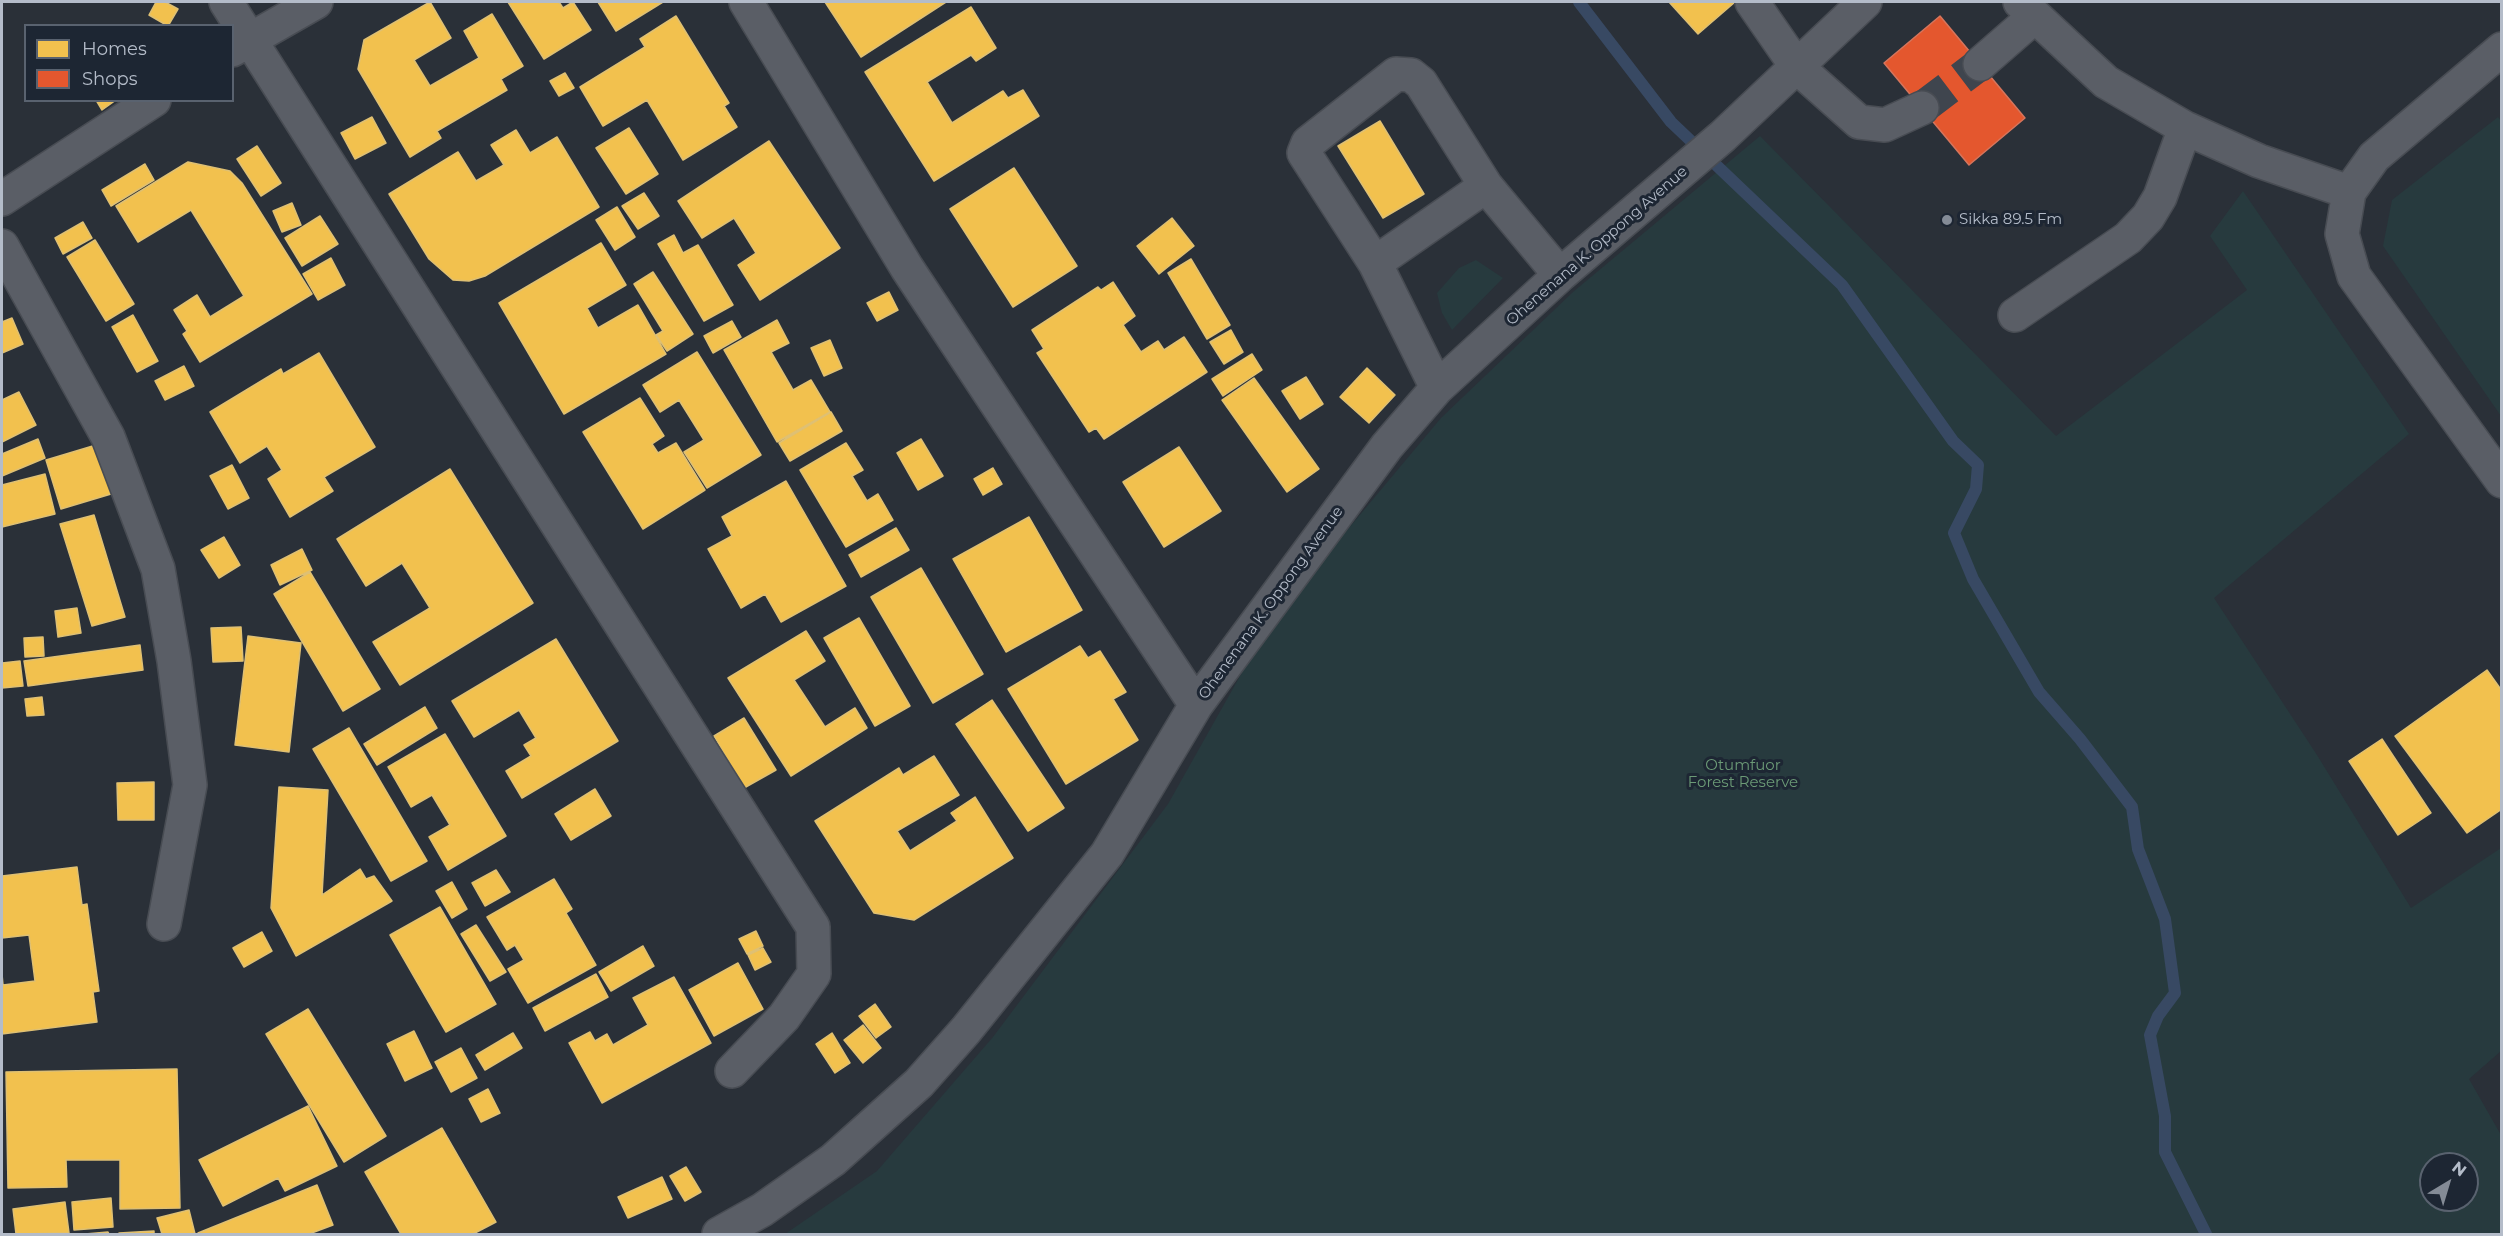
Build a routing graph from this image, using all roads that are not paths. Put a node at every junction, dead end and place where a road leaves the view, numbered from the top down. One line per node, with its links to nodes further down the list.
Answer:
1 (226, 2): 8 (street)
2 (316, 2): 9 (street)
3 (746, 2): 25 (street)
4 (1752, 2): 12 (street)
5 (1865, 2): 12 (street, Ohenenana K. Oppong Avenue)
6 (2027, 9): 11 (street); 15 (street)
7 (234, 24): 9 (street)
8 (234, 24)
9 (241, 44): 27 (street)
10 (2502, 50): 17 (street)
11 (1980, 64)
12 (1797, 67): 14 (street); 21 (street, Ohenenana K. Oppong Avenue)
13 (151, 102): 18 (street)
14 (1922, 108)
15 (2186, 128): 17 (street); 22 (street)
16 (1486, 186): 20 (street); 20 (street); 21 (street)
17 (2349, 192): 24 (street)
18 (2, 199)
19 (2, 246): 26 (street)
20 (1376, 264): 23 (street)
21 (1560, 275): 23 (street, Ohenenana K. Oppong Avenue)
22 (2015, 315)
23 (1437, 387): 25 (street, Ohenenana K. Oppong Avenue)
24 (2502, 481)
25 (1196, 705): 28 (street, Ohenenana K. Oppong Avenue)
26 (164, 924)
27 (732, 1071)
28 (719, 1234)

